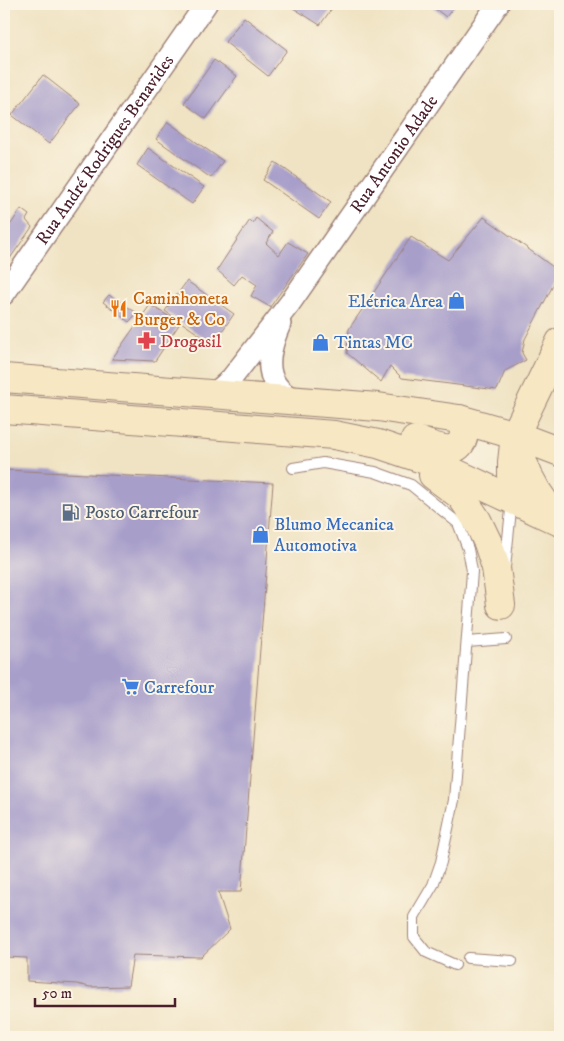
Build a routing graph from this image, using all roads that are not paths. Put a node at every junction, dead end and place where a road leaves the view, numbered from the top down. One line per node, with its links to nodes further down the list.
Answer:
1 (206, 4): 3 (street, Rua André Rodrigues Benavides)
2 (498, 4): 4 (street, Rua Antonio Adade)
3 (4, 294)
4 (290, 303): 7 (street, Rua Antonio Adade); 8 (street, Rua Antonio Adade)
5 (560, 342): 12 (main road)
6 (4, 378): 7 (main road)
7 (212, 394): 8 (main road)
8 (301, 402): 10 (main road)
9 (4, 409): 11 (main road)
10 (459, 419): 11 (main road); 12 (main road)
11 (334, 435): 13 (main road)
12 (515, 435): 14 (main road); 16 (main road); 17 (main road)
13 (400, 451): 16 (main road); 19 (main road)
14 (560, 452)
15 (293, 468): 21 (lane)
16 (512, 499): 18 (main road); 19 (lane)
17 (560, 517)
18 (560, 522)
19 (500, 605)
20 (506, 639): 21 (lane)
21 (467, 642): 24 (lane)
22 (468, 958): 23 (lane)
23 (512, 961)
24 (455, 965)

